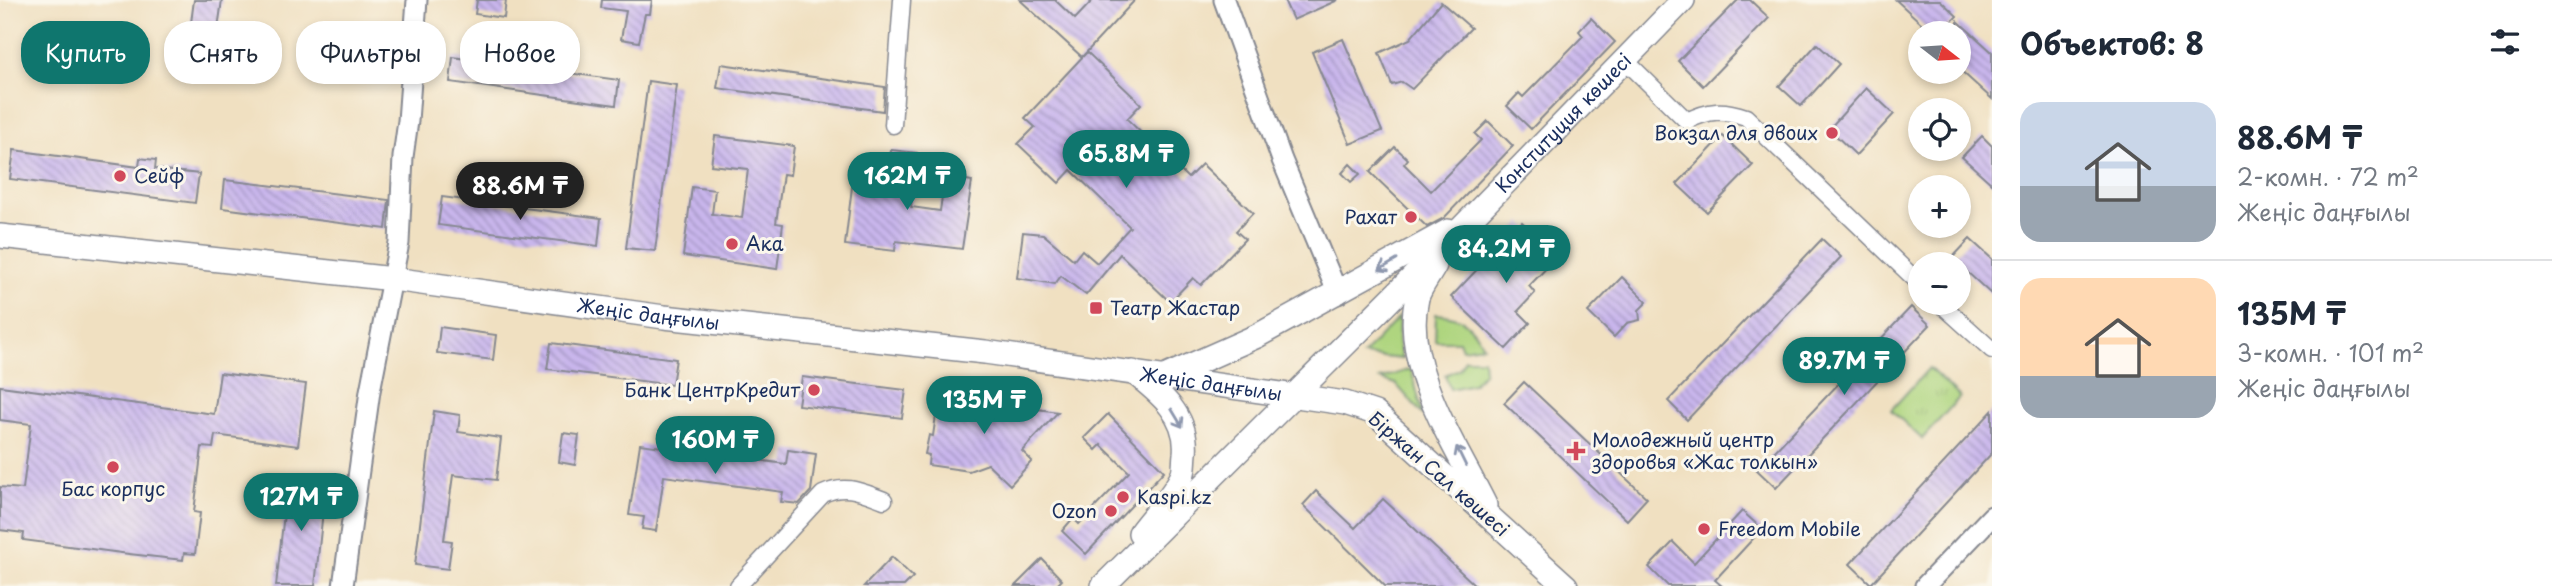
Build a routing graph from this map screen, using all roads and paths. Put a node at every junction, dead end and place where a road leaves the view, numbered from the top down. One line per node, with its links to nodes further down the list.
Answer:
1 (417, 0): 11 (street)
2 (902, 0): 6 (street)
3 (1224, 0): 12 (street)
4 (1683, 0): 5 (main road, Конституция көшесі)
5 (1624, 59): 7 (main road, Конституция көшесі); 10 (street)
6 (893, 125)
7 (1469, 219): 9 (main road, Конституция көшесі); 12 (main road, one-way to 12)
8 (0, 236): 11 (main road, Жеңіс даңғылы)
9 (1448, 242): 17 (main road, Конституция көшесі); 20 (main road, one-way to 9)
10 (1908, 272)
11 (393, 279): 15 (main road, Жеңіс даңғылы); 21 (street)
12 (1338, 293): 16 (main road)
13 (1954, 315): 14 (street)
14 (1992, 349)
15 (1130, 370): 16 (main road, Жеңіс даңғылы); 23 (main road, one-way to 23)
16 (1169, 375): 17 (main road, Жеңіс даңғылы)
17 (1296, 394): 20 (main road, Біржан Сал көшесі); 23 (main road, Конституция көшесі)
18 (884, 500): 22 (street)
19 (1992, 516): 25 (street)
20 (1491, 517): 24 (main road, Біржан Сал көшесі)
21 (343, 586)
22 (738, 586)
23 (1104, 586)
24 (1566, 586)
25 (1925, 586)

